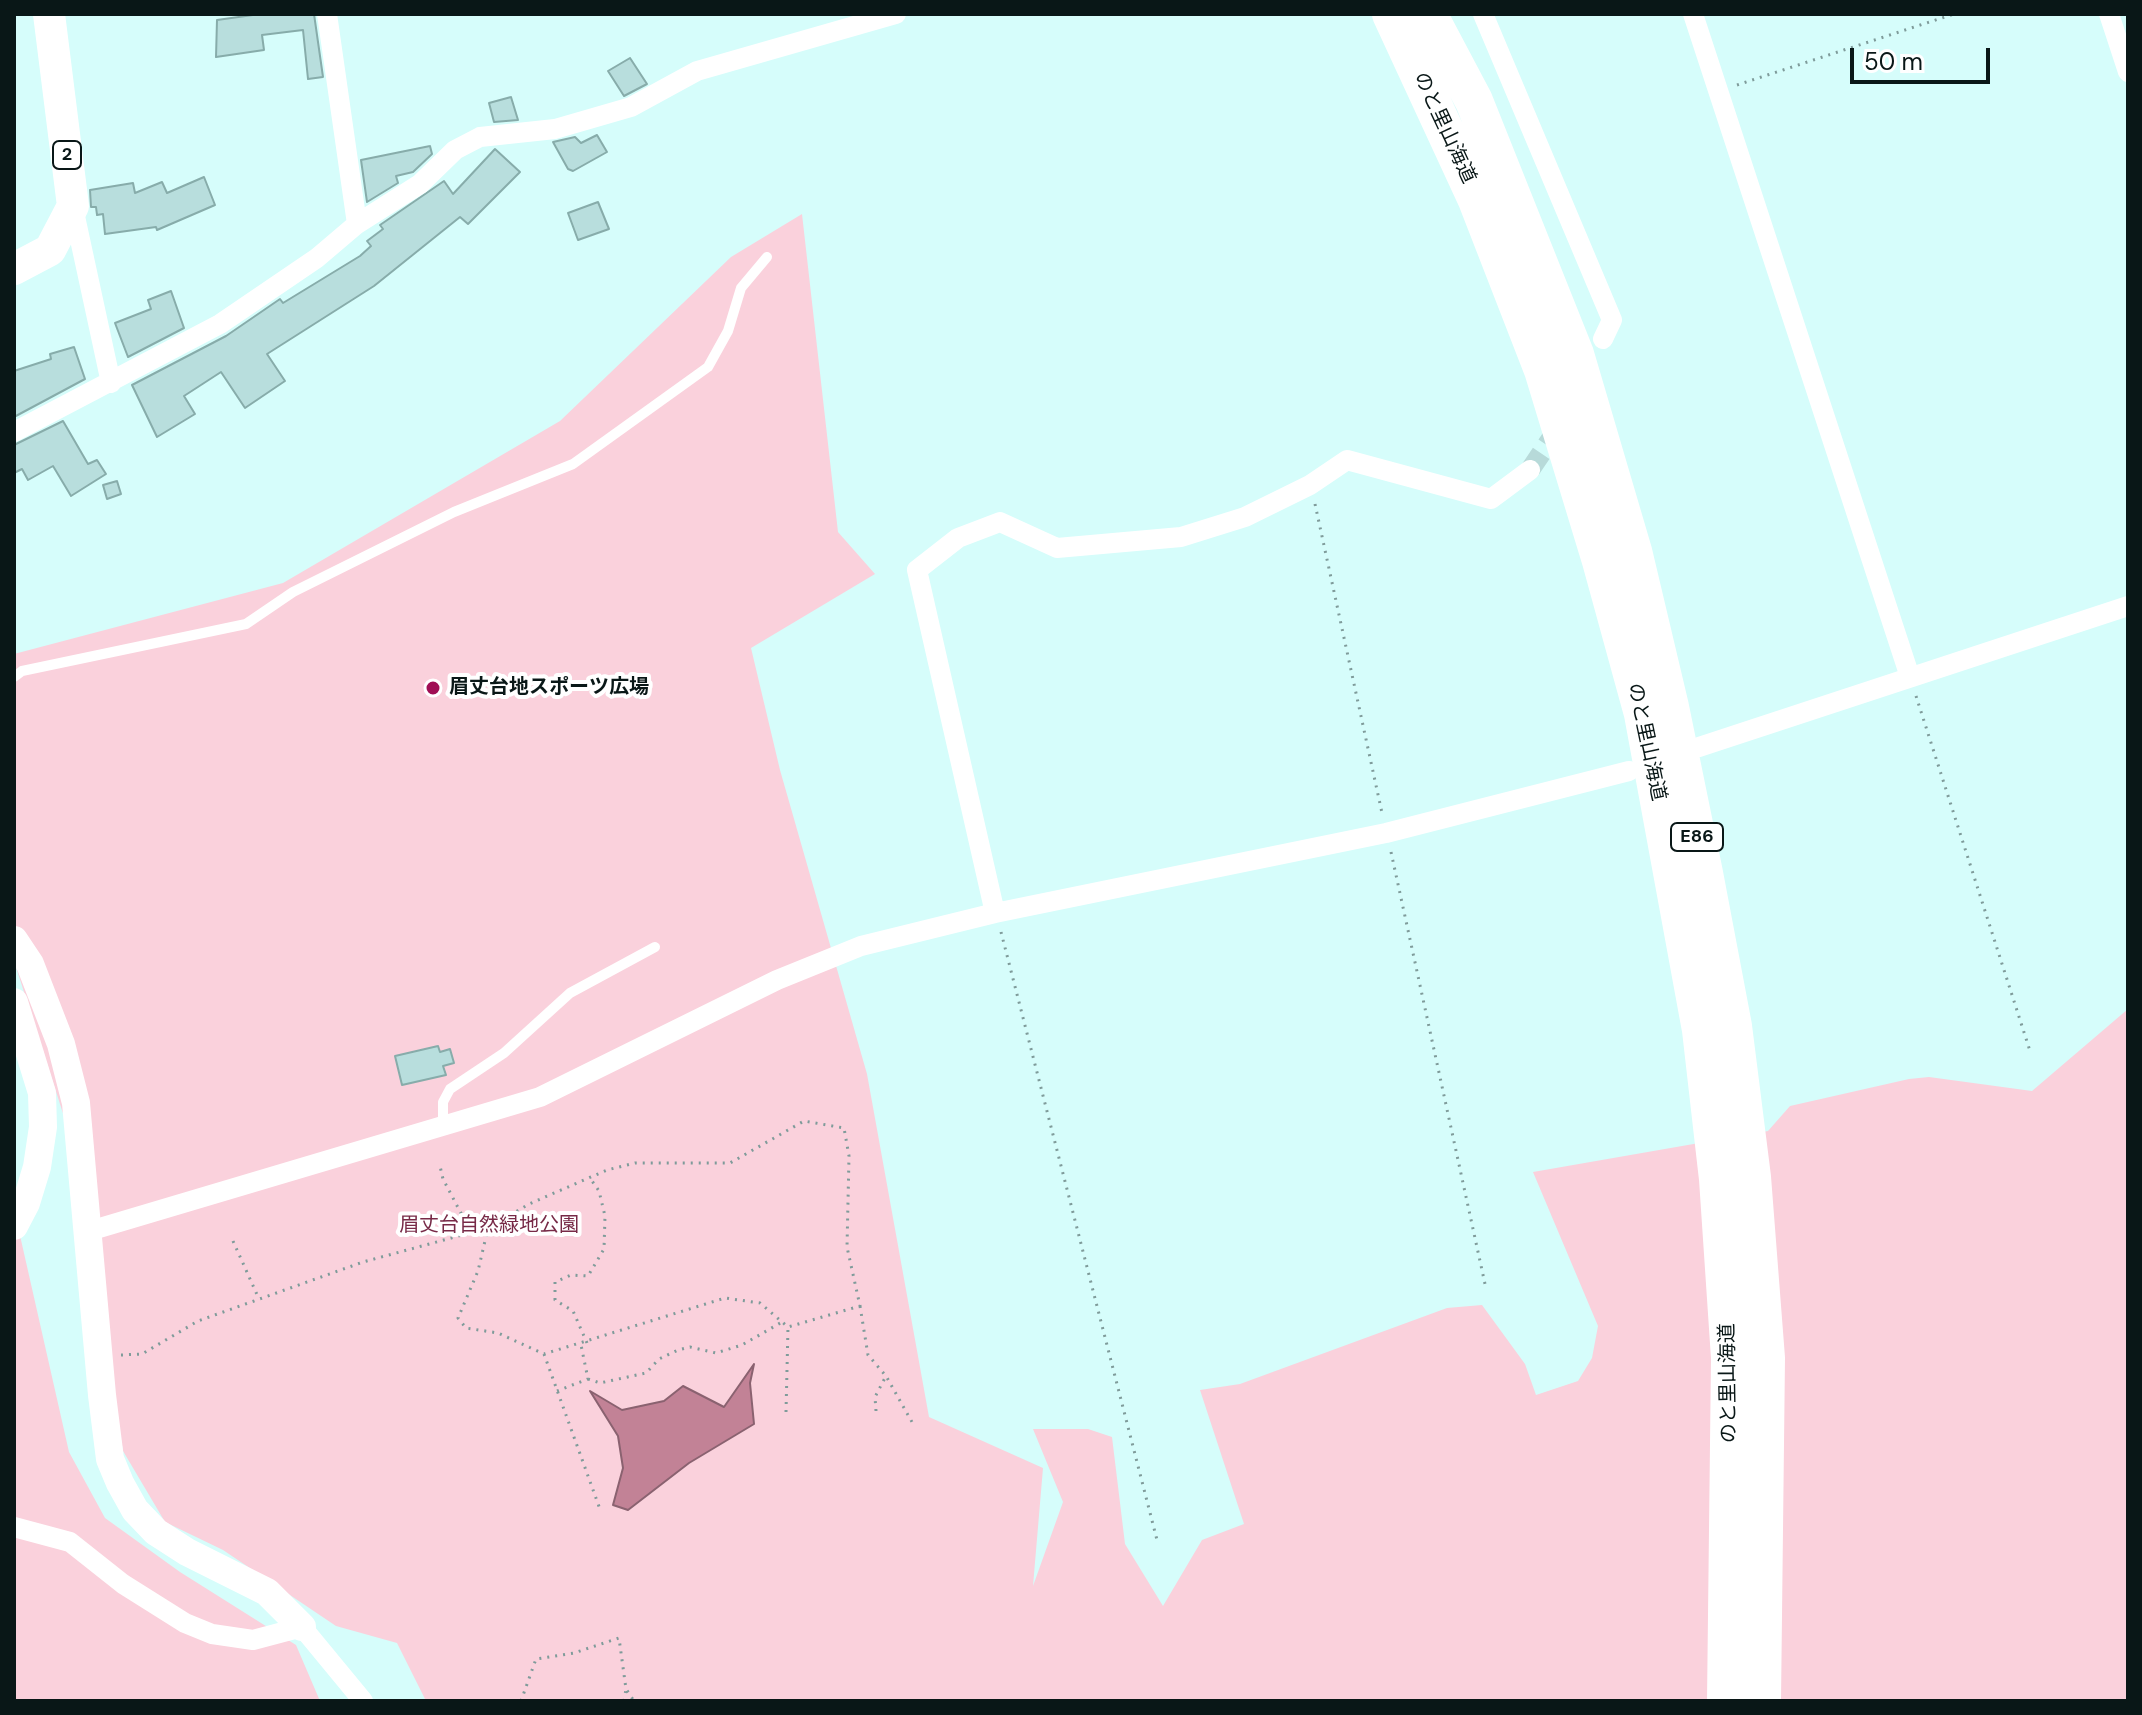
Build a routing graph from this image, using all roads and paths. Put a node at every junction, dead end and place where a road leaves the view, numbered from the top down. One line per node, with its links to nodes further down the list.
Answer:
1 (49, 14): 11 (main road, 2)
2 (327, 14): 12 (street)
3 (896, 14): 12 (street)
4 (1483, 14): 15 (street)
5 (1693, 14): 10 (street)
6 (1954, 14): 10 (path)
7 (2109, 14): 9 (street)
8 (1406, 19): 62 (highway, のと里山海道 / E86); 63 (highway, のと里山海道 / E86)
9 (2128, 72)
10 (1717, 92): 22 (street)
11 (73, 206): 14 (main road); 16 (street)
12 (357, 224): 16 (street)
13 (767, 257): 21 (lane)
14 (14, 269)
15 (1603, 339)
16 (111, 383): 17 (street)
17 (14, 432)
18 (1530, 470): 19 (street)
19 (1310, 485): 25 (path); 26 (street)
20 (2128, 606): 22 (street)
21 (14, 677)
22 (1910, 677): 23 (street); 30 (path)
23 (1699, 747)
24 (1629, 771): 25 (street)
25 (1386, 833): 26 (street); 38 (path)
26 (995, 913): 31 (street); 55 (path)
27 (14, 940): 36 (street)
28 (655, 947): 31 (lane)
29 (14, 1002): 34 (street)
30 (2030, 1051)
31 (443, 1126): 36 (street)
32 (440, 1166): 35 (path)
33 (590, 1178): 35 (path); 40 (path); 43 (path)
34 (14, 1226)
35 (488, 1228): 39 (path); 45 (path)
36 (86, 1232): 46 (street)
37 (233, 1241): 39 (path)
38 (1485, 1284)
39 (259, 1299): 46 (path)
40 (860, 1306): 42 (path); 47 (path)
41 (782, 1322): 42 (path); 43 (path); 48 (path)
42 (788, 1327): 51 (path)
43 (587, 1343): 44 (path)
44 (581, 1345): 45 (path); 48 (path)
45 (544, 1354): 49 (path)
46 (98, 1357): 56 (street)
47 (886, 1376): 50 (path); 52 (path)
48 (588, 1379): 49 (path)
49 (557, 1391): 53 (path)
50 (876, 1411)
51 (786, 1412)
52 (912, 1422)
53 (601, 1512)
54 (14, 1527): 56 (street)
55 (1157, 1540)
56 (302, 1627): 58 (street)
57 (626, 1689): 59 (path); 60 (path); 61 (path)
58 (363, 1701)
59 (521, 1701)
60 (624, 1701)
61 (634, 1701)
62 (1726, 1701)
63 (1762, 1701)

